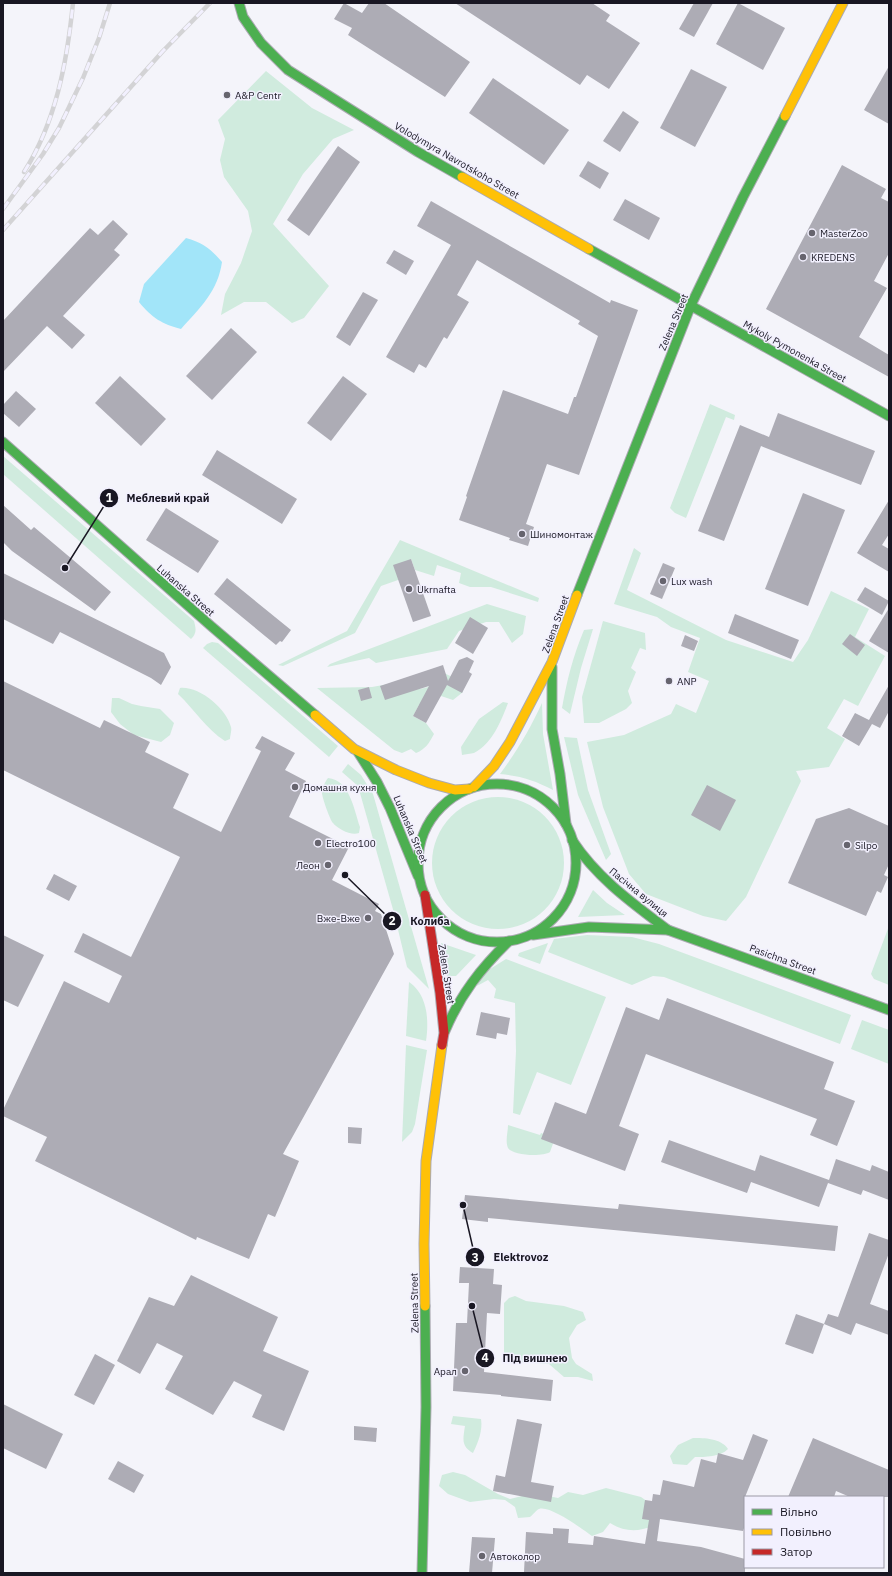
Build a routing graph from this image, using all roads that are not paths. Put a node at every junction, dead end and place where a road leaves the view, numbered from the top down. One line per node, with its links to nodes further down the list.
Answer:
1 (239, 3): 3 (main road, Volodymyra Navrotskoho Street)
2 (843, 3): 3 (main road, Zelena Street)
3 (691, 305): 4 (main road, Mykoly Pymonenka Street); 6 (main road, Zelena Street)
4 (889, 416)
5 (3, 442): 7 (main road, Luhanska Street)
6 (552, 662): 8 (main road, Zelena Street); 9 (main road, Zelena Street)
7 (357, 751): 8 (main road, Luhanska Street); 11 (main road, Luhanska Street)
8 (472, 788): 9 (main road); 11 (main road)
9 (566, 824): 10 (main road)
10 (572, 840): 13 (main road, Пасічна вулиця); 14 (main road)
11 (418, 876): 12 (main road, Luhanska Street)
12 (425, 895): 15 (main road); 17 (main road, Zelena Street)
13 (668, 930): 14 (main road, Пасічна вулиця); 16 (main road, Pasichna Street)
14 (533, 935): 15 (main road, Пасічна вулиця)
15 (510, 941): 17 (main road, Zelena Street)
16 (889, 1010)
17 (444, 1033): 18 (main road, Zelena Street)
18 (422, 1573)

